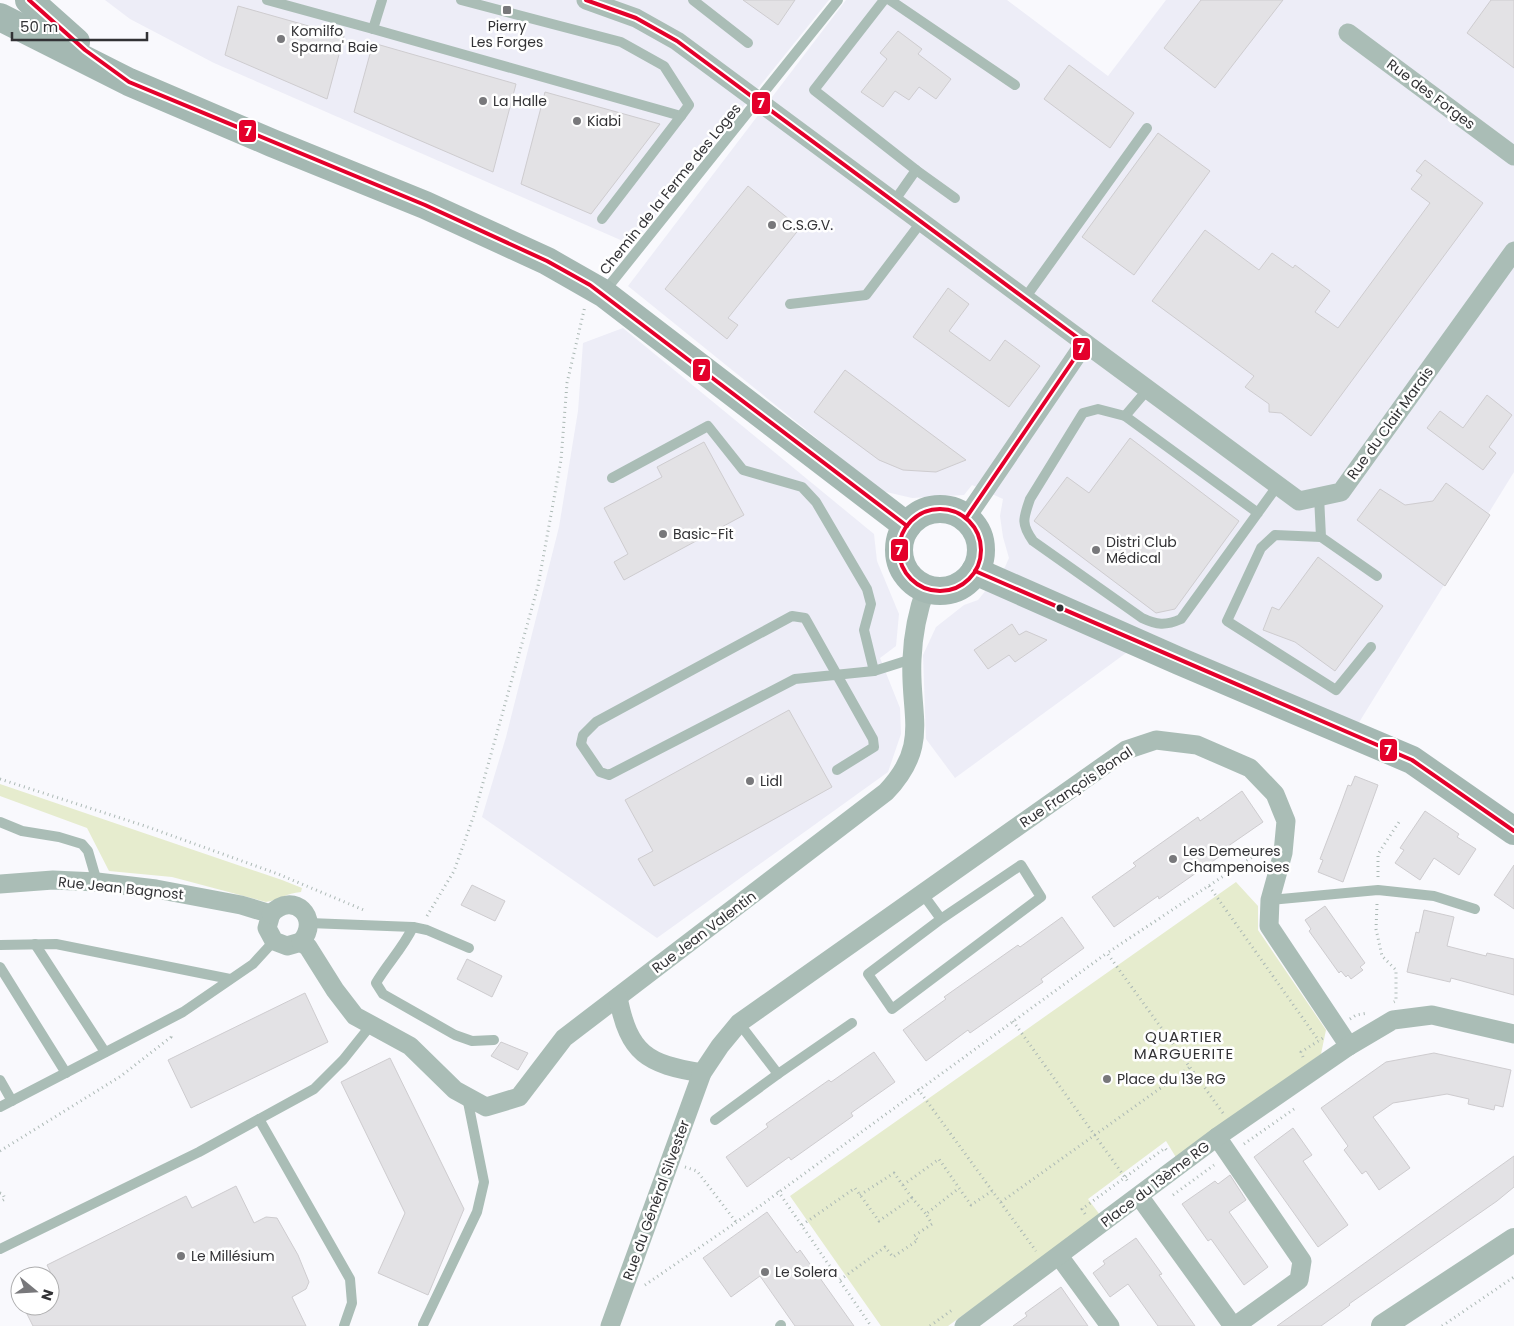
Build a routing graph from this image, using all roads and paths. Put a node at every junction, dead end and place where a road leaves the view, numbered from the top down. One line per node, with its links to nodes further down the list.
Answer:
1 (29, 0): 15 (main road)
2 (267, 0): 10 (lane)
3 (382, 0): 12 (lane)
4 (461, 0): 18 (lane)
5 (586, 0): 17 (street, Rue du Clair Marais)
6 (693, 0): 14 (lane)
7 (838, 0): 17 (lane, Chemin de la Ferme des Loges)
8 (884, 0): 21 (lane)
9 (890, 0): 16 (lane)
10 (289, 3): 12 (lane)
11 (0, 17): 15 (main road)
12 (373, 29): 18 (lane)
13 (1348, 33): 20 (street, Rue des Forges)
14 (748, 44)
15 (129, 82): 27 (main road)
16 (1015, 84)
17 (758, 101): 23 (street, Rue du Clair Marais); 27 (lane, Chemin de la Ferme des Loges)
18 (681, 116): 24 (lane)
19 (1146, 128): 28 (lane)
20 (1514, 156)
21 (916, 170): 22 (lane); 23 (lane)
22 (955, 198)
23 (895, 200): 25 (street, Rue du Clair Marais)
24 (602, 219)
25 (922, 221): 28 (street, Rue du Clair Marais); 29 (lane)
26 (1514, 251): 35 (street, Rue du Clair Marais)
27 (595, 289): 38 (main road); 64 (path)
28 (1025, 298): 30 (street, Rue du Clair Marais)
29 (790, 304)
30 (1085, 343): 31 (street, Rue du Clair Marais); 37 (street)
31 (1148, 389): 32 (lane); 34 (street, Rue du Clair Marais)
32 (1125, 416): 36 (lane); 36 (lane)
33 (612, 478): 45 (lane)
34 (1278, 486): 35 (street, Rue du Clair Marais); 36 (lane)
35 (1319, 496): 39 (lane)
36 (1258, 513)
37 (966, 518): 38 (main road); 40 (main road)
38 (907, 526): 42 (main road)
39 (1321, 537): 41 (lane); 43 (lane)
40 (975, 570): 42 (main road); 51 (main road)
41 (1377, 576)
42 (926, 588): 44 (street, Rue Jean Valentin)
43 (1371, 647)
44 (912, 659): 45 (lane); 73 (street, Rue Jean Valentin)
45 (874, 671): 46 (lane)
46 (834, 673): 46 (lane); 47 (lane)
47 (837, 770)
48 (0, 779): 63 (path)
49 (0, 822): 53 (lane)
50 (1399, 822): 56 (path)
51 (1514, 831)
52 (1284, 836): 55 (path); 57 (street, Rue François Bonal); 58 (street, Rue François Bonal)
53 (97, 882): 54 (street, Rue Jean Bagnost); 60 (street, Rue Jean Bagnost)
54 (0, 884)
55 (1209, 886): 70 (path); 84 (path)
56 (1378, 890): 58 (lane); 59 (lane); 74 (path)
57 (922, 893): 61 (lane); 79 (street, Rue François Bonal)
58 (1270, 900): 81 (street, Rue François Bonal)
59 (1475, 909)
60 (270, 914): 62 (street); 65 (street)
61 (941, 918): 61 (lane)
62 (309, 923): 63 (lane); 66 (street)
63 (384, 926): 64 (lane)
64 (416, 928): 69 (lane); 83 (lane)
65 (274, 941): 66 (street); 72 (lane)
66 (301, 942): 76 (street)
67 (35, 944): 68 (lane); 72 (lane); 86 (lane)
68 (0, 945)
69 (469, 948)
70 (1107, 953): 77 (path); 88 (path)
71 (0, 967): 89 (lane)
72 (230, 979): 78 (lane)
73 (618, 997): 90 (street); 94 (street, Rue Jean Valentin)
74 (1388, 1005)
75 (1371, 1012): 81 (path)
76 (363, 1020): 94 (street, Rue Jean Valentin); 97 (lane)
77 (1013, 1021): 93 (path); 100 (path)
78 (164, 1022): 86 (lane); 102 (path)
79 (739, 1023): 90 (street, Rue François Bonal); 91 (lane)
80 (852, 1023): 91 (lane)
81 (1338, 1029): 84 (path); 85 (street, Rue François Bonal)
82 (1514, 1034): 85 (street)
83 (494, 1040)
84 (1319, 1041): 87 (path)
85 (1350, 1046): 99 (street, Place du 13ème RG)
86 (105, 1052): 89 (lane)
87 (1304, 1058)
88 (1190, 1067): 99 (path); 100 (path)
89 (66, 1073): 95 (lane)
90 (702, 1073): 103 (street, Rue du Général Silvester)
91 (778, 1074): 98 (lane)
92 (0, 1080): 95 (lane)
93 (918, 1089): 106 (path); 107 (path)
94 (467, 1097): 123 (lane)
95 (12, 1101): 96 (lane)
96 (0, 1107)
97 (259, 1120): 118 (lane); 124 (lane)
98 (715, 1120)
99 (1233, 1126): 101 (street, Place du 13ème RG)
100 (1094, 1136): 110 (path); 113 (path)
101 (1217, 1137): 110 (street, Place du 13ème RG); 129 (street)
102 (0, 1151)
103 (670, 1162): 115 (path); 122 (street, Rue du Général Silvester)
104 (903, 1185): 105 (path); 109 (path); 111 (path)
105 (959, 1188): 106 (path); 114 (path)
106 (992, 1190): 113 (path)
107 (778, 1191): 115 (path); 116 (path)
108 (0, 1193): 112 (path)
109 (860, 1195): 111 (path); 116 (path)
110 (1138, 1196): 119 (street, Place du 13ème RG); 129 (street)
111 (912, 1198): 114 (path)
112 (0, 1202)
113 (1001, 1202): 119 (path)
114 (926, 1214): 121 (path)
115 (736, 1222): 122 (path)
116 (802, 1225): 121 (path)
117 (1514, 1240): 130 (street)
118 (0, 1249)
119 (1053, 1260): 127 (street, Place du 13ème RG); 128 (street)
120 (1514, 1277): 131 (path)
121 (840, 1280): 126 (path)
122 (618, 1303): 125 (street, Rue du Général Silvester)
123 (423, 1325)
124 (344, 1326)
125 (610, 1326)
126 (871, 1326)
127 (964, 1326)
128 (1110, 1326)
129 (1234, 1326)
130 (1383, 1326)
131 (1442, 1326)

